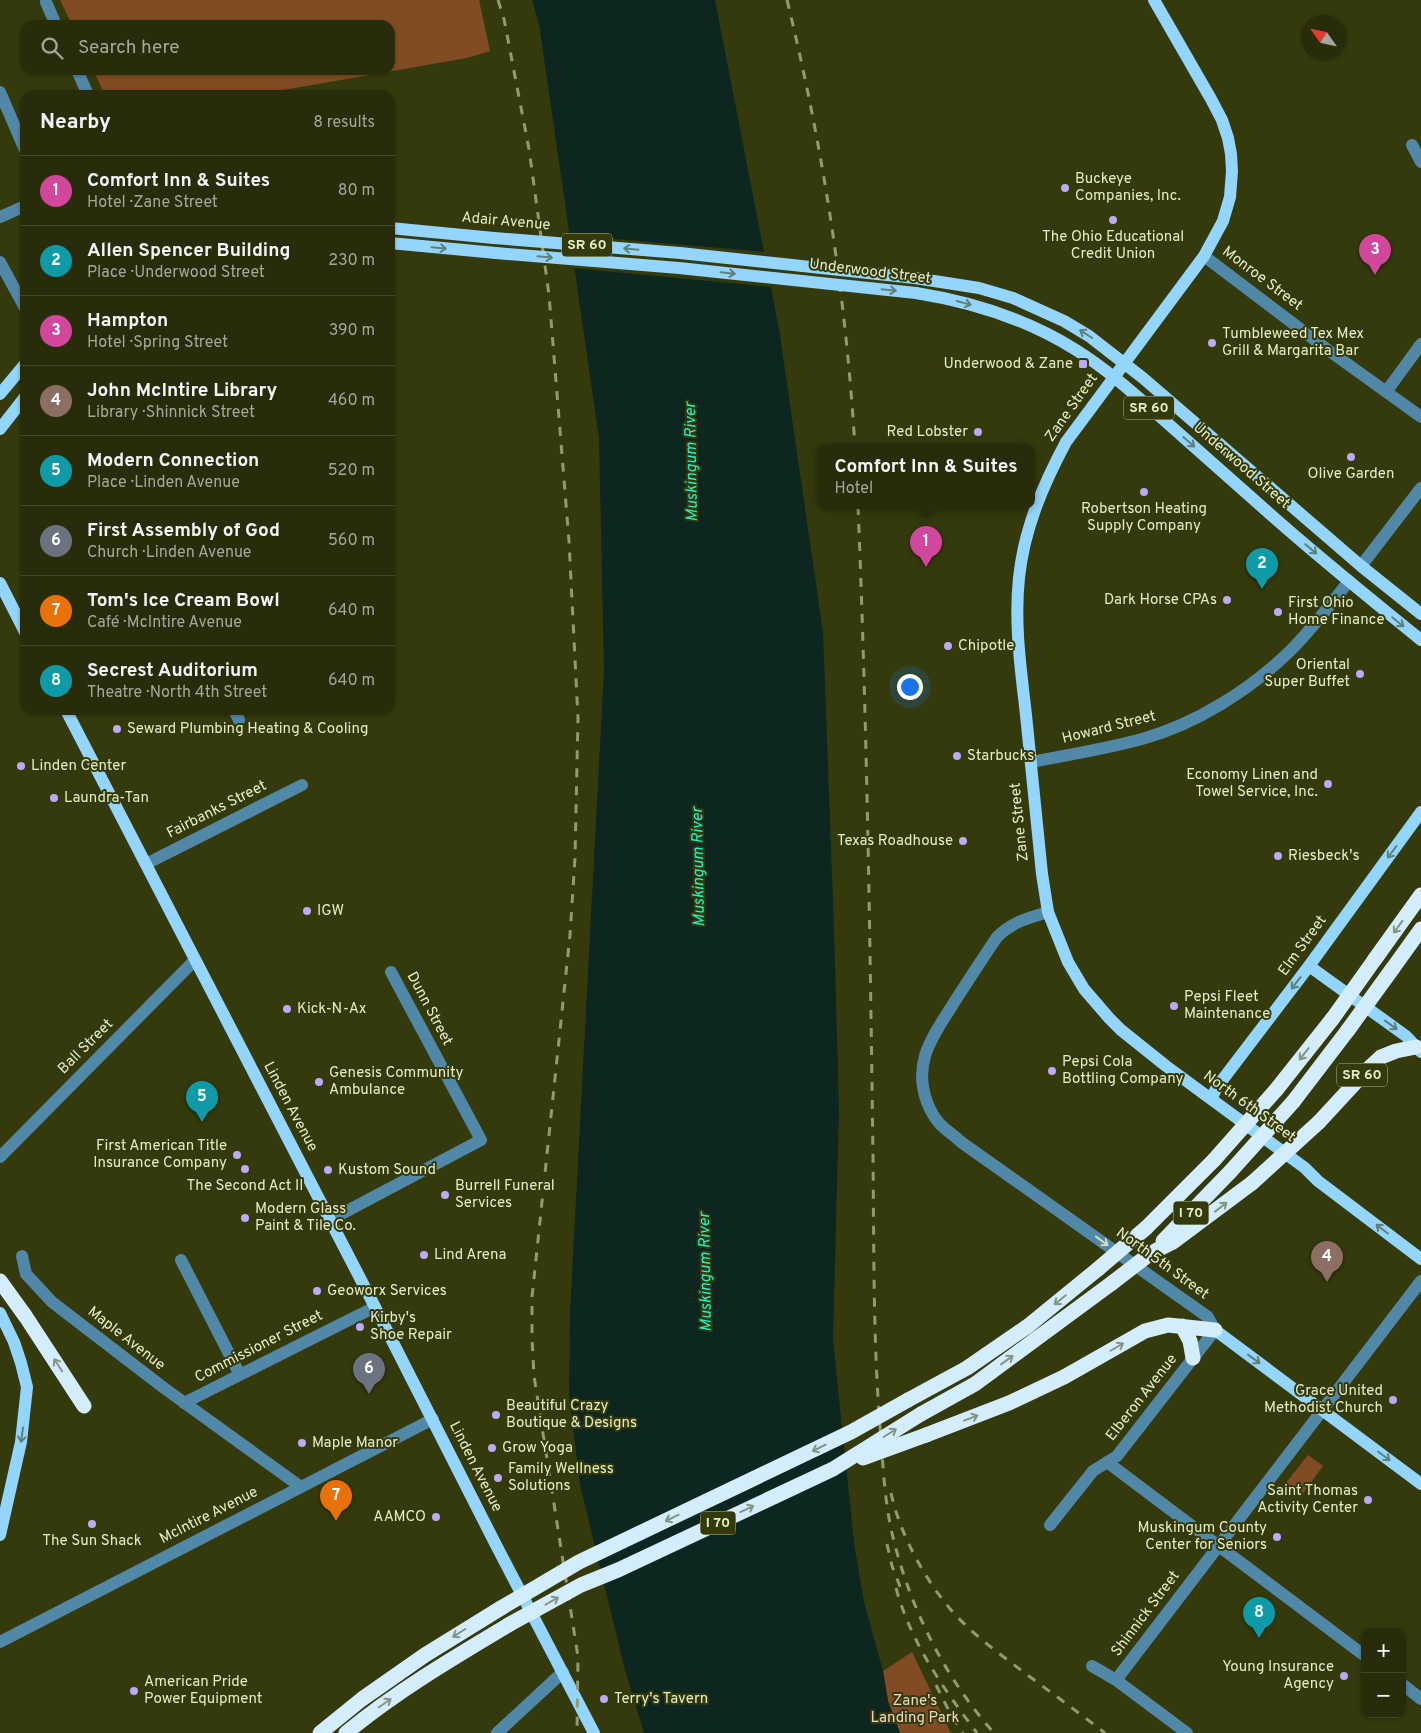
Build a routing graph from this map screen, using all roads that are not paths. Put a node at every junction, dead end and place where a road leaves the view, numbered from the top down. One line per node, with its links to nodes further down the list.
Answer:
1 (1154, 0): 15 (main road, Zane Street)
2 (46, 2): 3 (street)
3 (54, 20)
4 (79, 75): 5 (street)
5 (86, 90)
6 (0, 92): 7 (street)
7 (20, 138)
8 (1412, 145): 9 (street)
9 (1421, 162)
10 (20, 208): 11 (street)
11 (0, 217)
12 (395, 228): 14 (main road, Adair Avenue / SR 60, one-way to 12, bridge)
13 (395, 243): 21 (main road, Underwood Street / SR 60, one-way to 21, bridge)
14 (680, 253): 19 (main road, Underwood Street / SR 60, one-way to 14, bridge)
15 (1204, 256): 19 (main road, Zane Street); 22 (street, Monroe Street)
16 (0, 262): 17 (street)
17 (20, 299)
18 (1421, 344): 22 (street)
19 (1125, 363): 21 (main road, Zane Street); 28 (main road, Underwood Street / SR 60)
20 (20, 370): 23 (main road)
21 (1114, 378): 29 (main road, Underwood Street / SR 60, one-way to 29); 35 (main road, Zane Street)
22 (1386, 392): 25 (street, Monroe Street)
23 (0, 394)
24 (20, 403): 26 (main road)
25 (1421, 417)
26 (0, 429)
27 (1421, 488): 28 (street)
28 (1361, 566): 31 (main road, Underwood Street / SR 60)
29 (1349, 581): 33 (main road, Underwood Street / SR 60, one-way to 33); 35 (street, Howard Street)
30 (0, 582): 32 (main road)
31 (1421, 614)
32 (20, 622)
33 (1421, 640)
34 (69, 715): 38 (main road, Linden Avenue)
35 (1031, 762): 40 (main road, Zane Street)
36 (302, 785): 38 (street, Fairbanks Street)
37 (1421, 812): 43 (main road, Elm Street, one-way to 43)
38 (146, 864): 42 (main road, Linden Avenue)
39 (1421, 895): 79 (highway, I 70, one-way to 79, bridge)
40 (1048, 912): 46 (main road, North 6th Street); 58 (street, North 5th Street, one-way to 58)
41 (1421, 929): 49 (highway, I 70, bridge)
42 (195, 960): 47 (street, Ball Street); 48 (main road, Linden Avenue)
43 (1309, 966): 45 (main road, one-way to 45); 46 (main road, Elm Street, one-way to 46)
44 (391, 972): 48 (street, Dunn Street)
45 (1419, 1048): 49 (highway, SR 60, one-way to 45, bridge)
46 (1211, 1099): 51 (main road, North 6th Street, one-way to 46)
47 (0, 1157)
48 (330, 1220): 55 (main road, Linden Avenue)
49 (1151, 1253): 66 (highway, I 70, one-way to 49, bridge)
50 (22, 1256): 61 (street, Maple Avenue)
51 (1421, 1259)
52 (181, 1260): 60 (street)
53 (0, 1281): 62 (highway, one-way to 53)
54 (1421, 1281): 63 (street, Shinnick Street)
55 (375, 1306): 60 (street, Commissioner Street); 64 (main road, Linden Avenue)
56 (0, 1313): 70 (main road, one-way to 70)
57 (1182, 1326): 58 (highway); 59 (highway); 66 (highway, one-way to 57, bridge)
58 (1215, 1330): 59 (street, Elberon Avenue); 63 (main road, North 5th Street, one-way to 63)
59 (1193, 1358): 65 (street, Elberon Avenue)
60 (240, 1375): 61 (street, Commissioner Street)
61 (184, 1403): 68 (street, Maple Avenue)
62 (84, 1406)
63 (1323, 1410): 67 (main road, North 5th Street, one-way to 67); 71 (street, Shinnick Street)
64 (433, 1420): 68 (street, McIntire Avenue); 75 (main road, Linden Avenue)
65 (1107, 1462): 69 (street, Elberon Avenue); 71 (street)
66 (833, 1468): 80 (highway, I 70, one-way to 66, bridge)
67 (1421, 1484)
68 (301, 1487): 72 (street, McIntire Avenue)
69 (1050, 1525)
70 (0, 1535)
71 (1218, 1546): 73 (street); 76 (street, Shinnick Street)
72 (0, 1642)
73 (1361, 1653)
74 (1092, 1666): 76 (street)
75 (563, 1672): 81 (street); 82 (main road, Linden Avenue)
76 (1116, 1680): 83 (street)
77 (1406, 1687): 78 (street)
78 (1421, 1699)
79 (320, 1733)
80 (346, 1733)
81 (497, 1733)
82 (594, 1733)
83 (1187, 1733)

